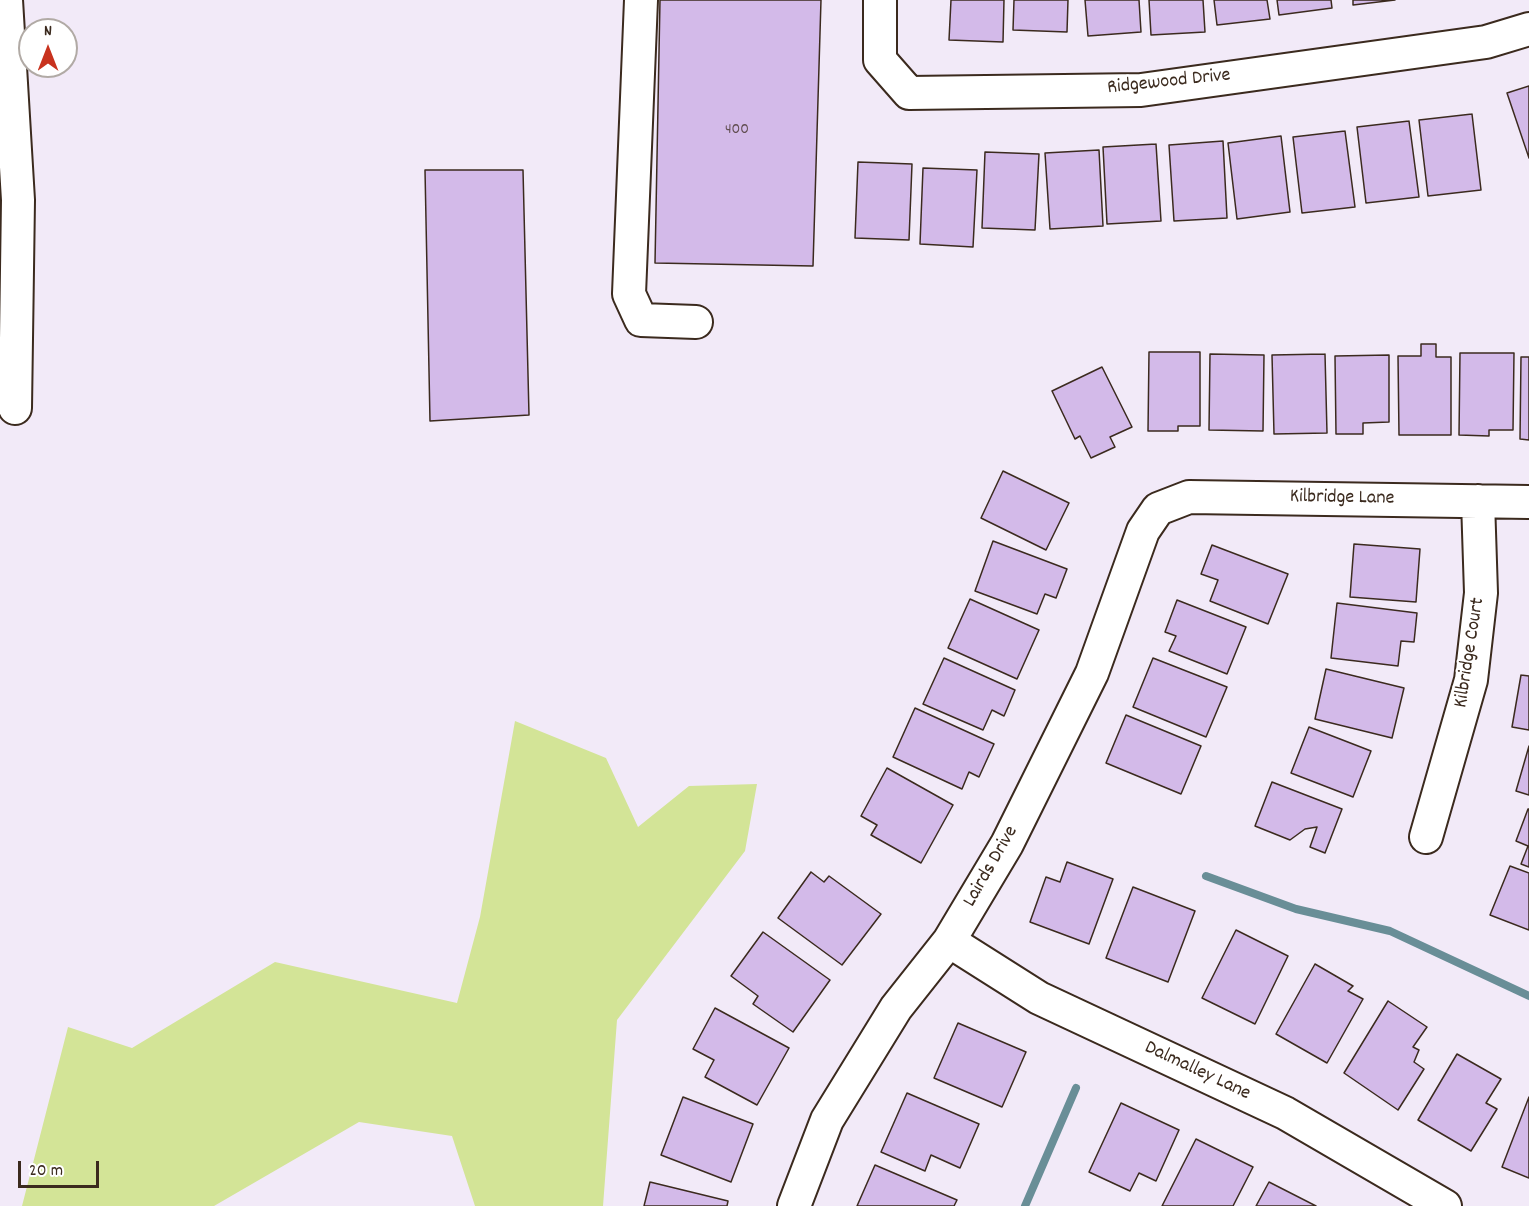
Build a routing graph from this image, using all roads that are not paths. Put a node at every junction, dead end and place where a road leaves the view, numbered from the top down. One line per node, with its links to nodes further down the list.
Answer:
1 (6, 0): 5 (street)
2 (641, 0): 6 (street)
3 (880, 0): 4 (street, Ridgewood Drive)
4 (1529, 29)
5 (8, 315): 7 (street)
6 (696, 322)
7 (15, 408)
8 (1478, 501): 9 (street, Kilbridge Lane); 10 (street, Kilbridge Lane); 11 (street, Kilbridge Court)
9 (1529, 502)
10 (1158, 509): 12 (street, Lairds Drive)
11 (1426, 837)
12 (949, 941): 13 (street, Lairds Drive); 14 (street, Dalmalley Lane)
13 (794, 1206)
14 (1445, 1206)

